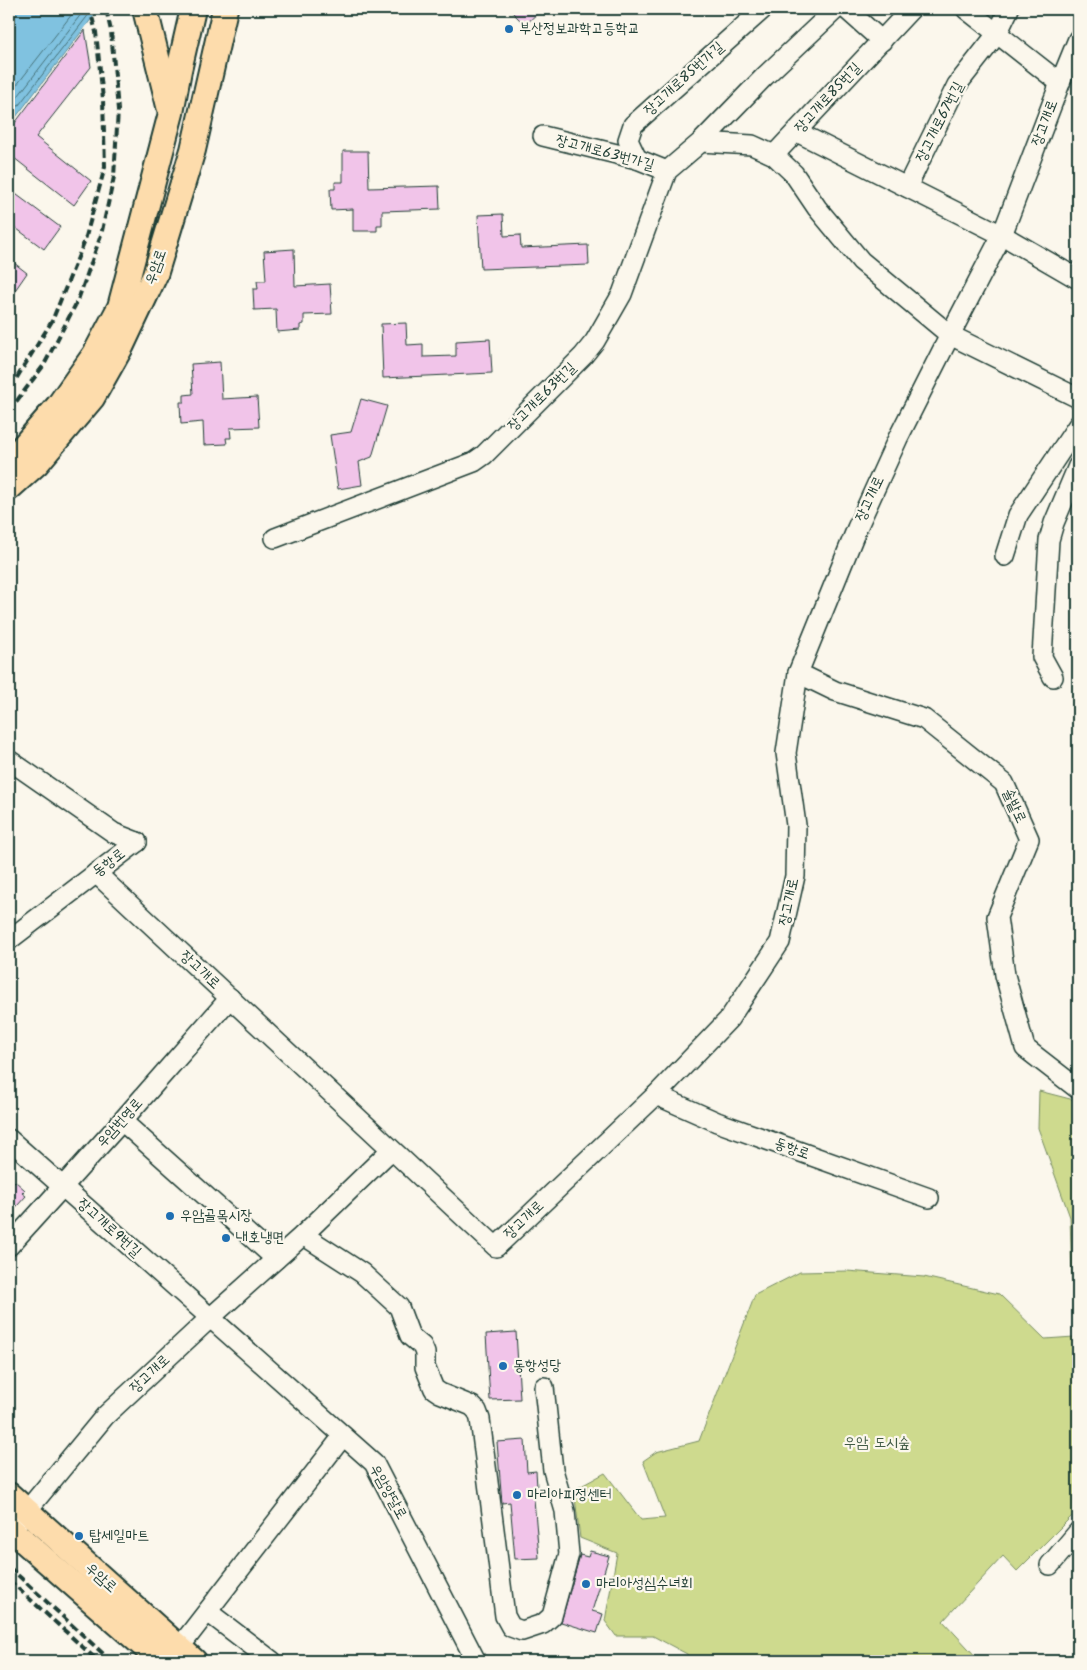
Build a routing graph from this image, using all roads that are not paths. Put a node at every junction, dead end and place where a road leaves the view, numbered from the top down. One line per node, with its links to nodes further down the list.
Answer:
1 (145, 9): 14 (main road)
2 (193, 9): 14 (main road, 우암로)
3 (225, 9): 29 (main road, 우암로)
4 (763, 9): 19 (street, 장고개로85번가길)
5 (836, 9): 17 (street, 장고개로63번길)
6 (846, 9): 12 (street)
7 (911, 9): 12 (street, 장고개로85번길)
8 (966, 9): 10 (street)
9 (1009, 9): 10 (street, 장고개로67번길)
10 (997, 34): 13 (street); 21 (street, 장고개로67번길)
11 (1078, 39): 13 (street, 장고개로)
12 (882, 41): 15 (street, 장고개로85번길)
13 (1060, 83): 22 (street, 장고개로)
14 (171, 114): 27 (main road, 우암로)
15 (797, 132): 18 (street, 장고개로85번길); 21 (street)
16 (543, 136): 19 (street, 장고개로63번가길)
17 (701, 142): 18 (street); 20 (street, 장고개로63번길)
18 (774, 155): 24 (street)
19 (637, 159): 20 (street, 장고개로63번가길)
20 (667, 171): 30 (street, 장고개로63번길)
21 (907, 188): 22 (street)
22 (1002, 235): 23 (street); 24 (street, 장고개로)
23 (1078, 277)
24 (950, 335): 25 (street); 32 (street, 장고개로)
25 (1078, 398)
26 (1078, 426): 31 (street)
27 (9, 463)
28 (1078, 466): 33 (street)
29 (9, 488)
30 (275, 538)
31 (1005, 556)
32 (798, 673): 38 (street, 솔밭로); 39 (street, 장고개로)
33 (1053, 677)
34 (9, 760): 35 (street, 동항로)
35 (96, 873): 36 (street, 동항로); 37 (street, 장고개로)
36 (9, 940)
37 (230, 998): 40 (street, 우암번영로); 42 (street, 장고개로)
38 (1078, 1089)
39 (656, 1095): 42 (street, 장고개로); 44 (street, 동항로)
40 (122, 1121): 43 (street, 우암번영로); 47 (street)
41 (9, 1138): 43 (street, 장고개로9번길)
42 (391, 1150): 45 (street, 장고개로)
43 (63, 1187): 46 (street, 우암번영로); 48 (street, 장고개로9번길)
44 (929, 1198)
45 (303, 1235): 47 (street, 장고개로); 49 (street)
46 (9, 1246)
47 (276, 1259): 48 (street, 장고개로)
48 (210, 1318): 50 (street, 우암양달로); 52 (street, 장고개로)
49 (544, 1387)
50 (343, 1436): 56 (street); 59 (street, 우암양달로)
51 (9, 1495): 52 (main road, 우암로)
52 (27, 1511): 53 (street, 장고개로); 57 (main road, 우암로)
53 (10, 1529): 57 (main road, 우암로)
54 (1078, 1532): 55 (street)
55 (1050, 1565)
56 (208, 1612): 57 (street); 58 (street)
57 (178, 1657)
58 (272, 1661)
59 (476, 1661)

